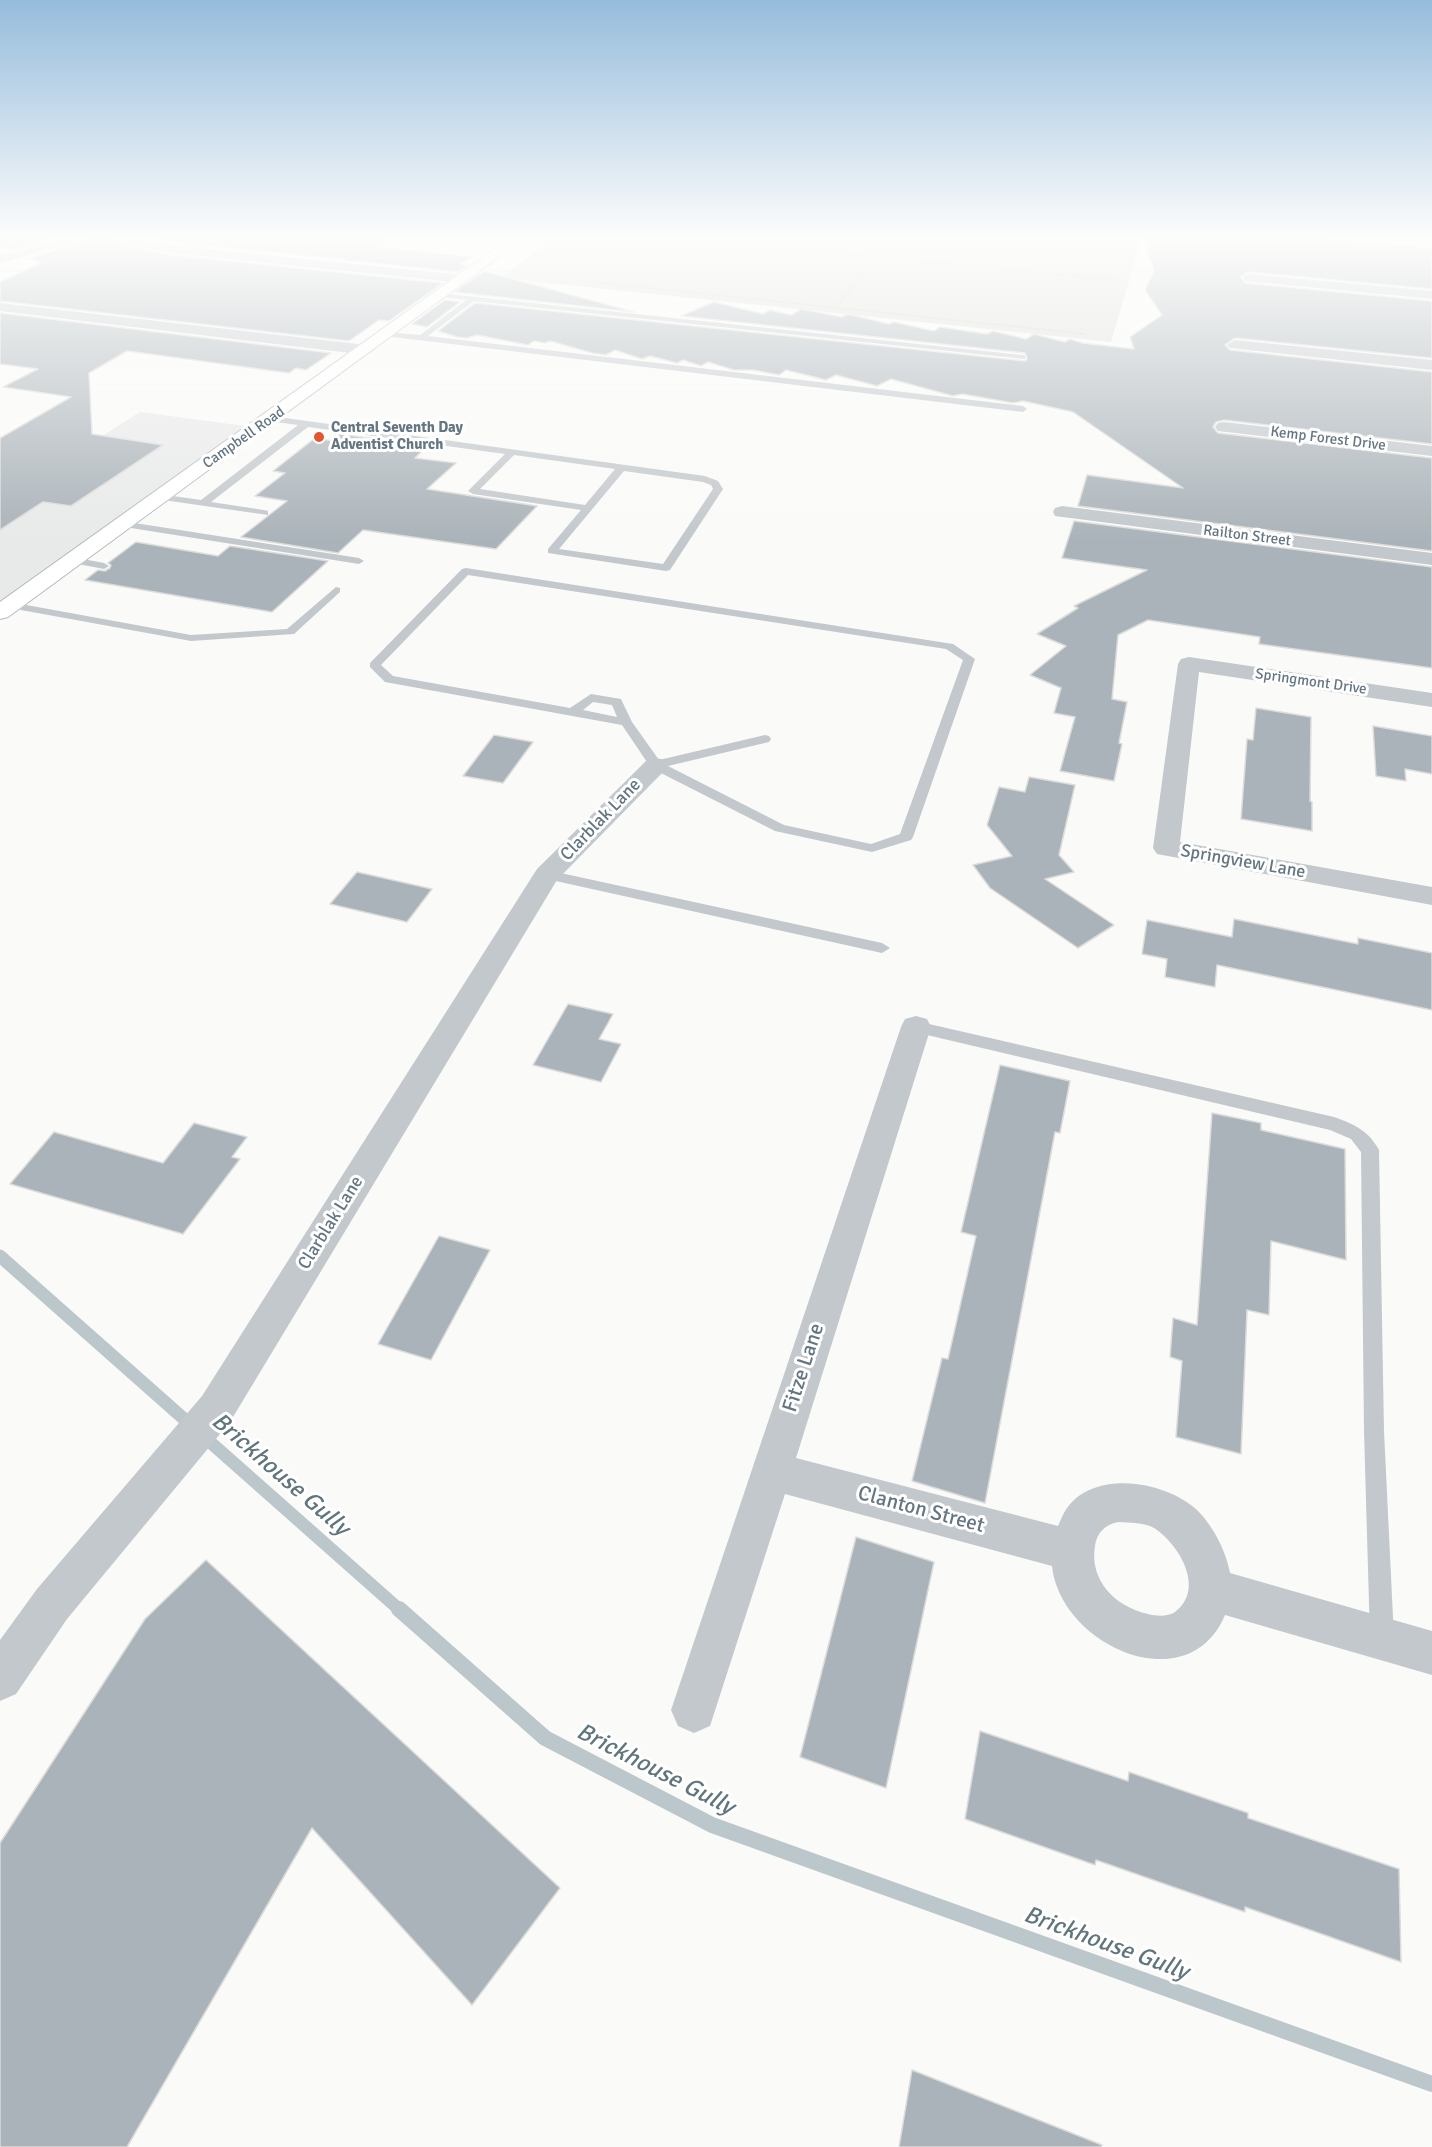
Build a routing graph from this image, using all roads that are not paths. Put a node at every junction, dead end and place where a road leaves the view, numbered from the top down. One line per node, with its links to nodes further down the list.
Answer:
1 (283, 340): 6 (street)
2 (379, 340): 6 (street, Campbell Road)
3 (430, 340): 9 (lane)
4 (866, 340): 7 (lane)
5 (1236, 345): 8 (street)
6 (367, 350): 10 (street, Campbell Road)
7 (1022, 357)
8 (1432, 365)
9 (1023, 409)
10 (271, 419): 11 (lane); 16 (street, Campbell Road)
11 (306, 424): 14 (lane); 17 (lane)
12 (1224, 427): 13 (street, Kemp Forest Drive)
13 (1432, 451)
14 (511, 453): 15 (lane); 18 (lane)
15 (621, 468): 18 (lane); 18 (lane)
16 (159, 497): 17 (lane); 21 (street, Campbell Road)
17 (202, 504): 20 (lane)
18 (588, 508)
19 (1062, 512): 22 (street, Railton Street)
20 (264, 513)
21 (122, 524): 23 (street, Campbell Road); 24 (lane)
22 (1432, 559)
23 (72, 560): 25 (lane); 27 (street, Campbell Road)
24 (359, 561)
25 (104, 566)
26 (336, 590): 27 (lane)
27 (5, 608)
28 (1189, 664): 29 (street, Springmont Drive); 35 (street, Springview Lane)
29 (1432, 700)
30 (573, 712): 31 (lane); 31 (lane); 33 (lane)
31 (626, 722): 33 (lane)
32 (765, 739): 33 (lane)
33 (656, 765): 34 (street, Clarblak Lane)
34 (547, 875): 36 (lane); 43 (street, Clarblak Lane)
35 (1432, 896)
36 (882, 948)
37 (916, 1027): 38 (street, Fitze Lane); 41 (lane)
38 (771, 1471): 39 (street, Clanton Street); 44 (street, Fitze Lane)
39 (1071, 1550): 40 (street); 40 (street)
40 (1211, 1589): 41 (street)
41 (1382, 1639): 42 (street)
42 (1432, 1653)
43 (0, 1678)
44 (694, 1710)

